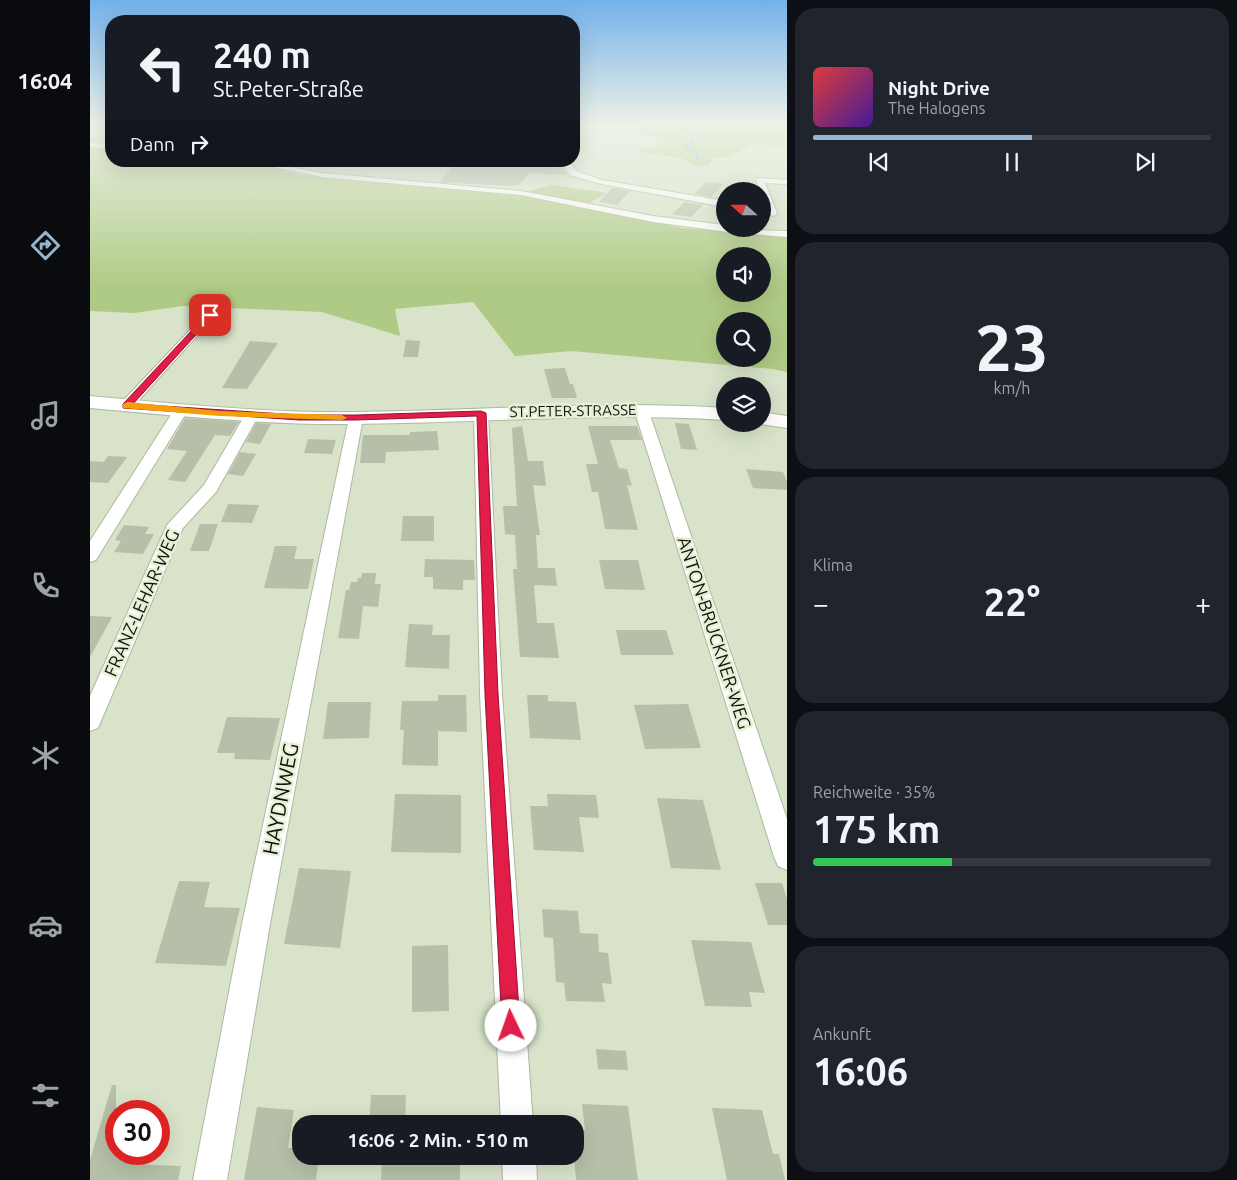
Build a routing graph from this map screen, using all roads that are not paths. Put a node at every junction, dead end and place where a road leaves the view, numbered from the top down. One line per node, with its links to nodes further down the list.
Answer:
1 (370, 180): 8 (street)
2 (595, 180): 6 (street)
3 (761, 180): 4 (street)
4 (787, 182)
5 (771, 201): 7 (street)
6 (716, 202)
7 (771, 212)
8 (716, 228)
9 (771, 233): 10 (street)
10 (787, 234)
11 (210, 315): 13 (street)
12 (91, 403): 13 (main road, ST.PETER-STRASSE)
13 (126, 406): 15 (main road, ST.PETER-STRASSE)
14 (641, 409): 16 (main road, ST.PETER-STRASSE); 17 (main road, ST.PETER-STRASSE); 24 (street, ANTON-BRUCKNER-WEG)
15 (181, 410): 18 (main road, ST.PETER-STRASSE); 22 (street)
16 (481, 413): 19 (main road, ST.PETER-STRASSE); 25 (street)
17 (716, 413)
18 (252, 415): 19 (main road, ST.PETER-STRASSE); 23 (street, FRANZ-LEHAR-WEG)
19 (356, 418): 27 (street, HAYDNWEG)
20 (771, 419): 21 (main road)
21 (787, 422)
22 (90, 555)
23 (90, 721)
24 (787, 857)
25 (516, 1115)
26 (519, 1165): 28 (street)
27 (210, 1180)
28 (520, 1180)

